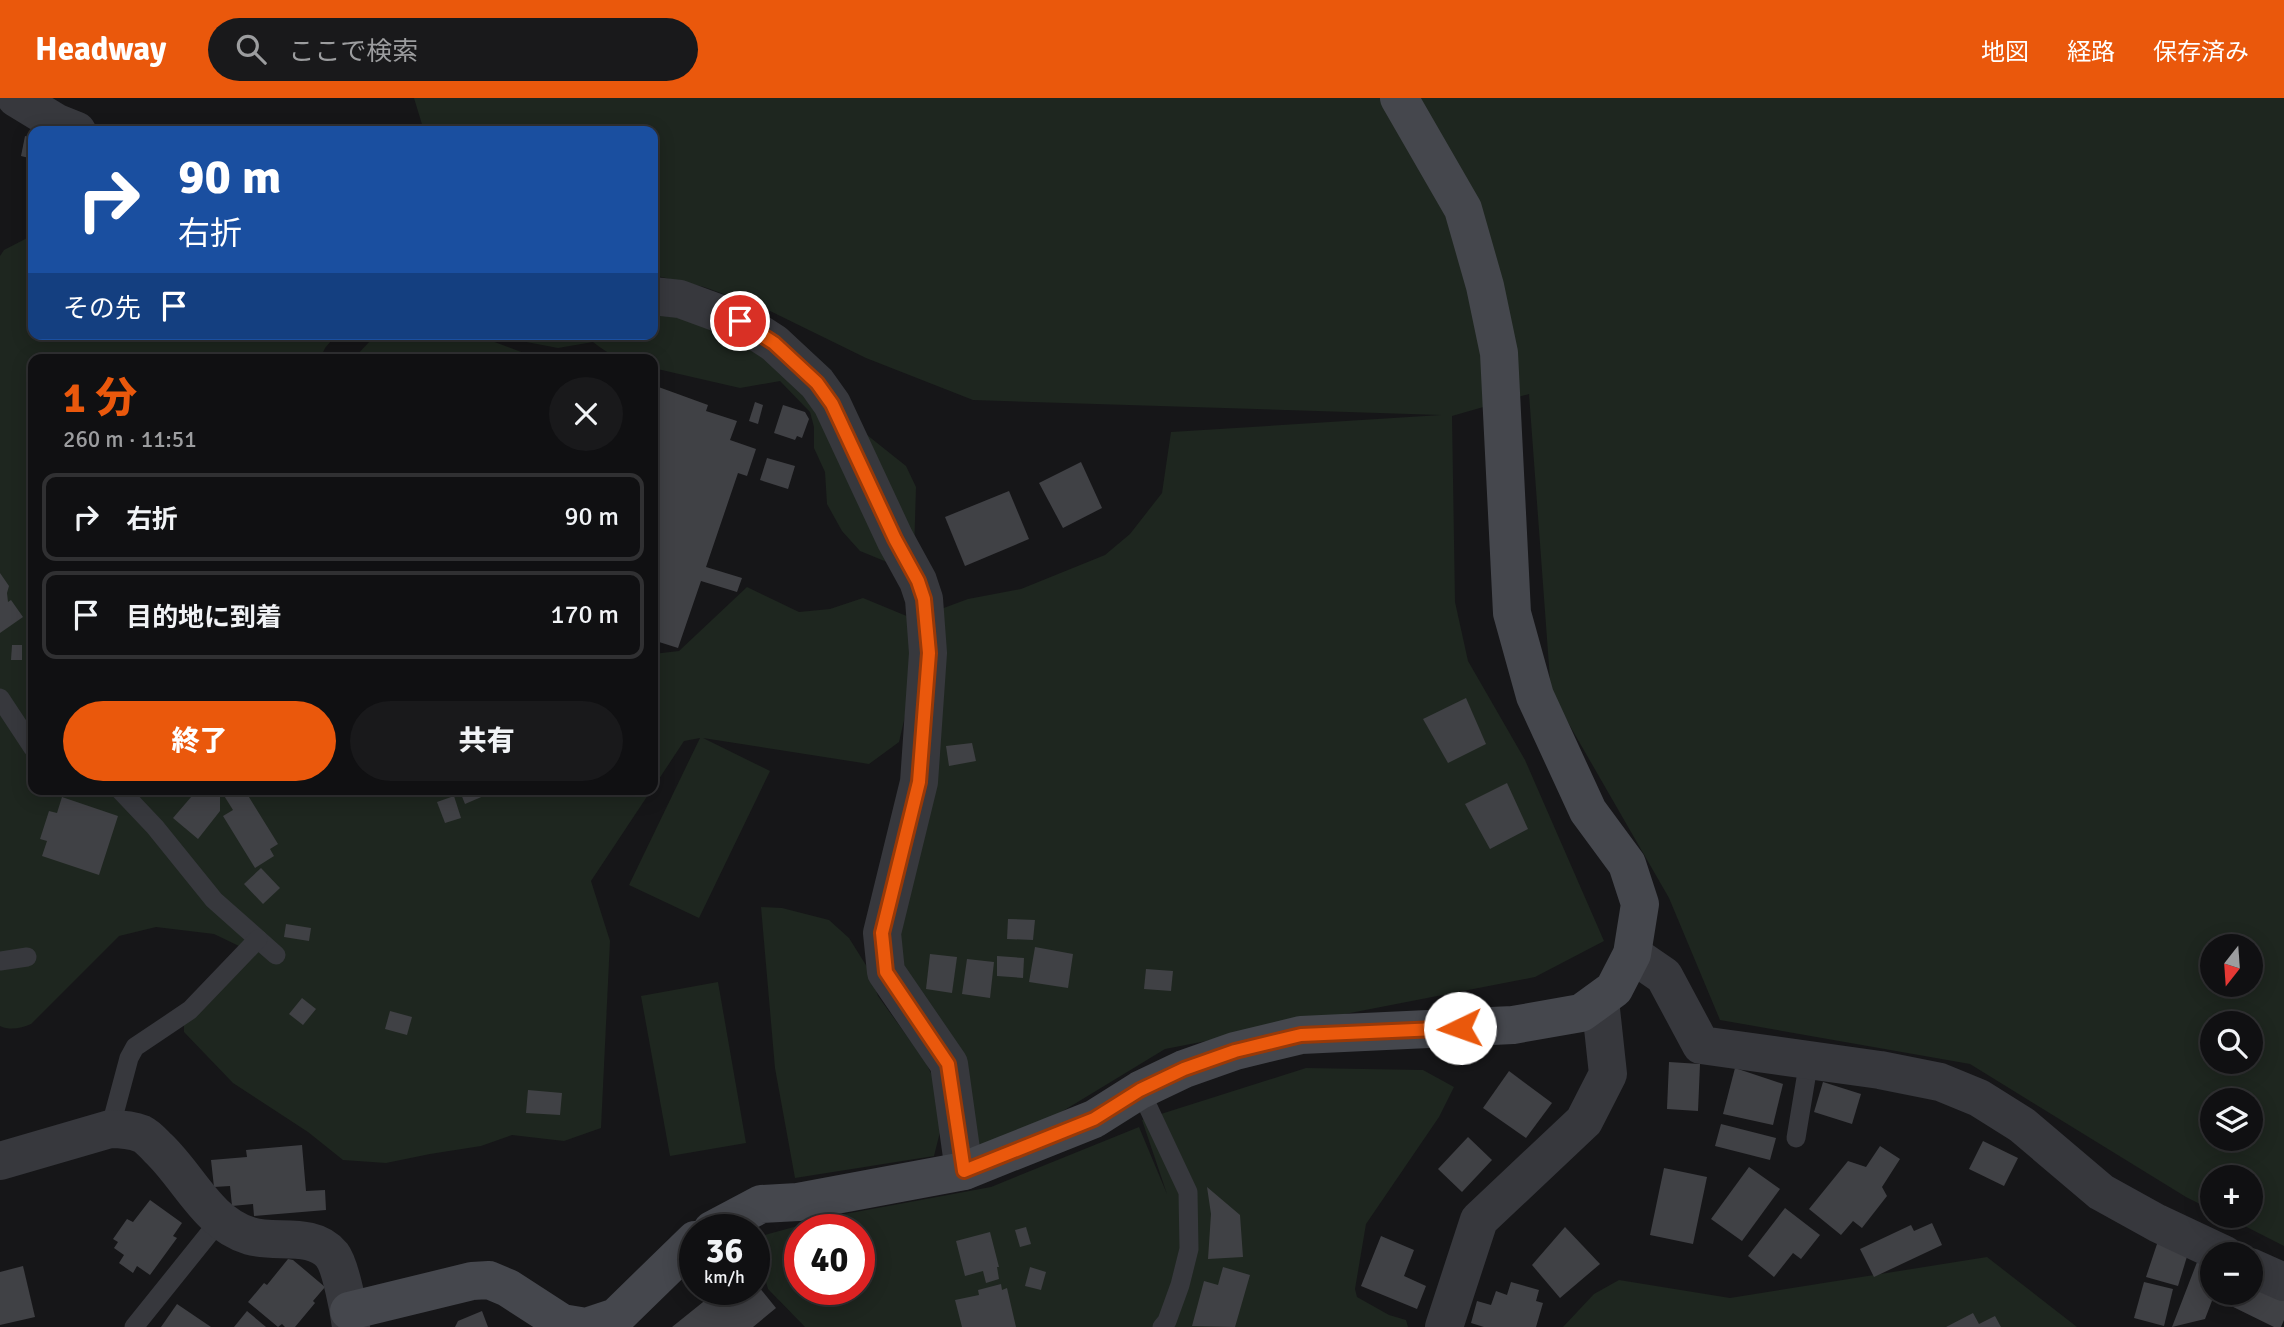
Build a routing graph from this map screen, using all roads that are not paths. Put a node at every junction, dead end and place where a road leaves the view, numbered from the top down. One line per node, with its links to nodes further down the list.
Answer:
1 (16, 98): 3 (street)
2 (1399, 98): 9 (street)
3 (66, 126)
4 (658, 297): 19 (street)
5 (0, 698): 6 (lane)
6 (28, 740)
7 (125, 795): 8 (lane)
8 (258, 939): 10 (lane); 16 (lane)
9 (1632, 954): 13 (street); 14 (street)
10 (276, 955)
11 (27, 957): 12 (lane)
12 (0, 961)
13 (1600, 1000): 15 (street); 29 (street)
14 (1809, 1060): 17 (lane); 22 (street)
15 (1140, 1090): 19 (street); 28 (lane)
16 (110, 1129): 18 (street); 21 (street)
17 (1796, 1138)
18 (0, 1161)
19 (964, 1171): 20 (street)
20 (742, 1214)
21 (220, 1220): 26 (street); 27 (lane)
22 (2200, 1243)
23 (679, 1256): 26 (street)
24 (2263, 1273): 25 (street)
25 (2284, 1282)
26 (350, 1319)
27 (134, 1327)
28 (1162, 1327)
29 (1444, 1327)

